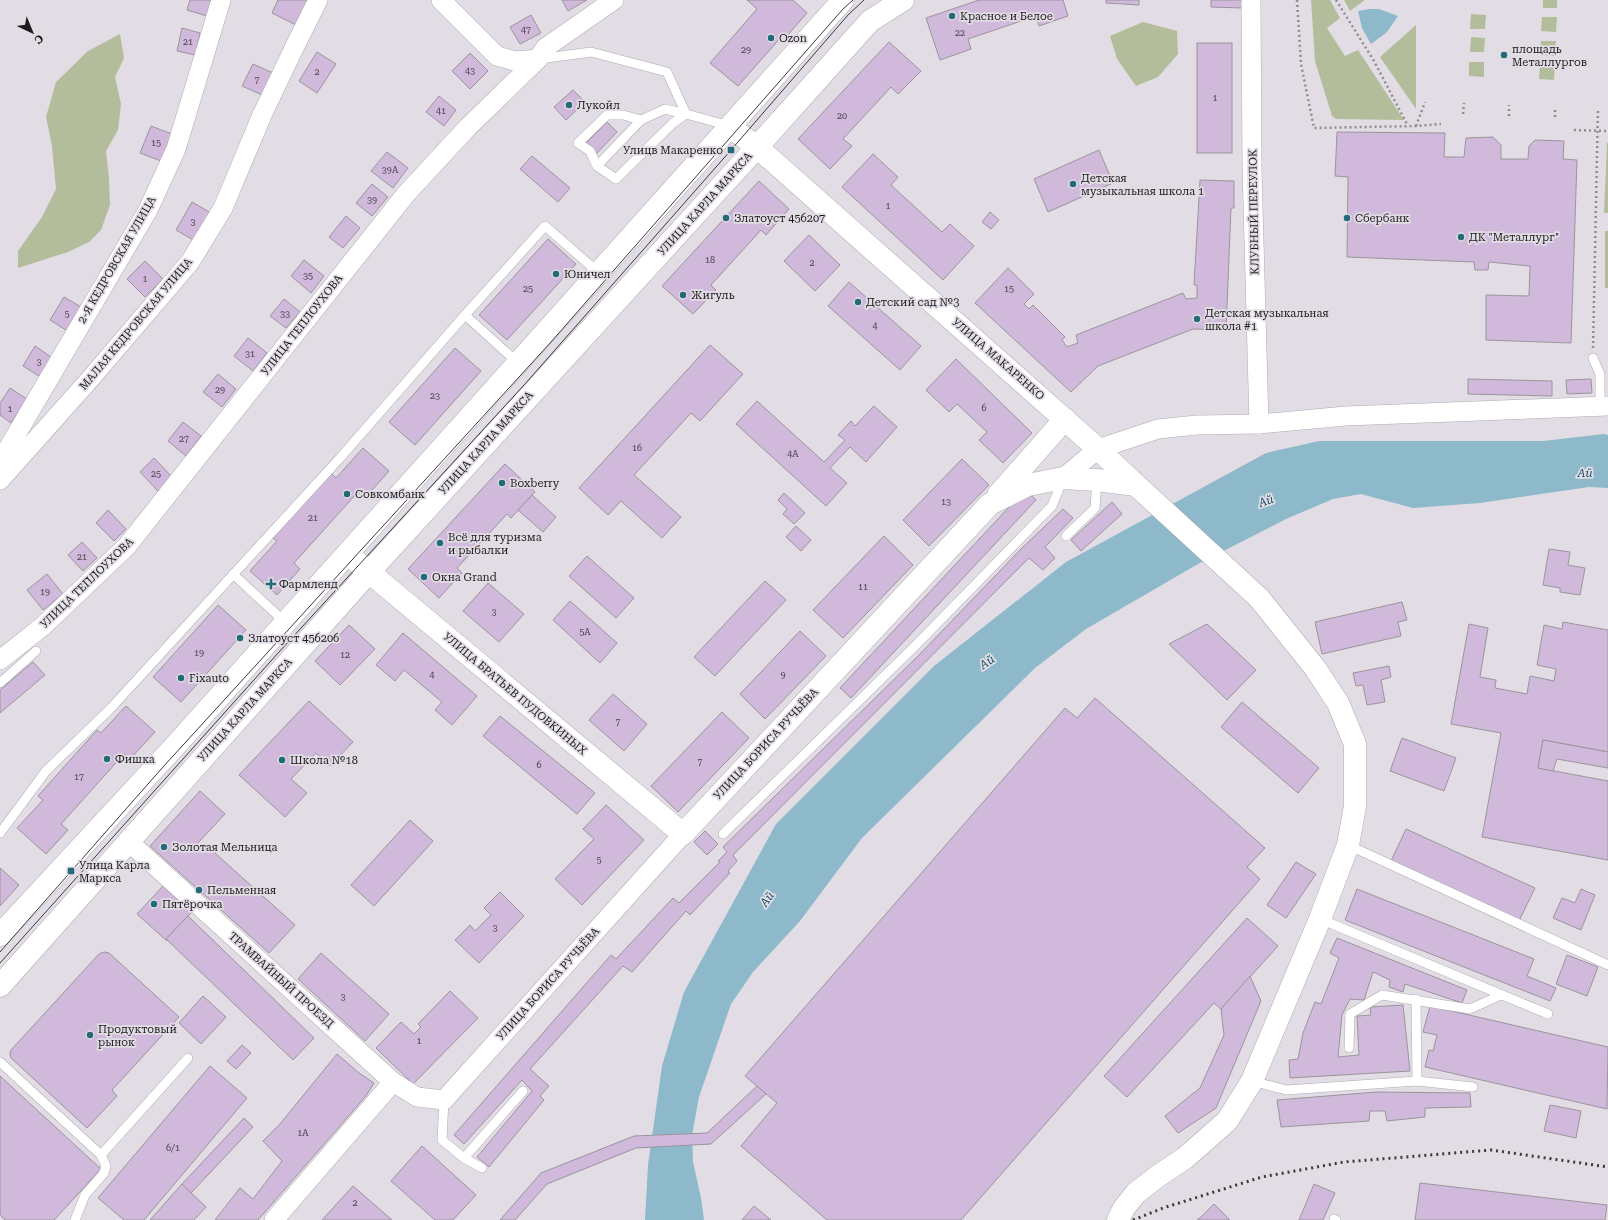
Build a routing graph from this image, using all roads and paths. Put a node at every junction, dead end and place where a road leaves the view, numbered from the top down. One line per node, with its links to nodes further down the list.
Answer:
1 (221, 0): 38 (street, 2-Я КЕДРОВСКАЯ УЛИЦА)
2 (318, 0): 40 (street, МАЛАЯ КЕДРОВСКАЯ УЛИЦА)
3 (441, 0): 10 (street)
4 (614, 0): 10 (street, УЛИЦА ТЕПЛОУХОВА)
5 (843, 0): 22 (main road)
6 (903, 0): 28 (main road, УЛИЦА КАРЛА МАРКСА)
7 (1251, 0): 36 (street, КЛУБНЫЙ ПЕРЕУЛОК)
8 (1297, 0): 23 (path)
9 (1336, 0): 23 (path)
10 (538, 59): 16 (lane); 50 (street, УЛИЦА ТЕПЛОУХОВА)
11 (1425, 102): 24 (path)
12 (1464, 103): 17 (path)
13 (1509, 105): 18 (path)
14 (1555, 107): 19 (path)
15 (1598, 109): 26 (path)
16 (686, 114): 20 (lane); 22 (lane); 29 (lane)
17 (1463, 114)
18 (1509, 116)
19 (1555, 117)
20 (641, 120): 29 (lane); 29 (lane)
21 (1441, 124): 24 (path)
22 (730, 126): 28 (main road, УЛИЦА МАКАРЕНКО); 30 (main road)
23 (1408, 126): 24 (path)
24 (1416, 126)
25 (1574, 130): 26 (path)
26 (1597, 131): 27 (path); 32 (path)
27 (1608, 131)
28 (757, 147): 35 (main road, УЛИЦА МАКАРЕНКО); 46 (main road, УЛИЦА КАРЛА МАРКСА)
29 (596, 166)
30 (599, 273): 31 (lane); 33 (main road)
31 (465, 315): 33 (lane); 47 (lane)
32 (1593, 358): 34 (lane)
33 (518, 363): 45 (main road)
34 (1604, 406): 36 (street)
35 (1065, 419): 37 (main road, УЛИЦА МАКАРЕНКО); 43 (main road)
36 (1259, 424): 37 (street)
37 (1098, 448): 39 (street); 42 (main road, УЛИЦА МАКАРЕНКО)
38 (0, 462)
39 (1063, 478): 41 (main road, УЛИЦА БОРИСА РУЧЬЁВА); 43 (main road, УЛИЦА БОРИСА РУЧЬЁВА); 54 (lane)
40 (0, 480)
41 (1097, 480): 42 (main road, УЛИЦА БОРИСА РУЧЬЁВА); 44 (lane)
42 (1141, 490): 56 (main road, УЛИЦА МАКАРЕНКО)
43 (990, 504): 53 (main road, УЛИЦА БОРИСА РУЧЬЁВА)
44 (1066, 536)
45 (347, 554): 46 (main road, УЛИЦА БРАТЬЕВ ПУДОВКИНЫХ); 48 (main road)
46 (369, 572): 53 (main road, УЛИЦА БРАТЬЕВ ПУДОВКИНЫХ); 55 (main road, УЛИЦА КАРЛА МАРКСА)
47 (233, 574): 48 (lane); 52 (lane)
48 (286, 622): 58 (main road)
49 (36, 651): 51 (lane)
50 (0, 660)
51 (0, 682)
52 (0, 833)
53 (683, 834): 72 (street, УЛИЦА БОРИСА РУЧЬЁВА)
54 (723, 834)
55 (129, 842): 60 (main road, УЛИЦА КАРЛА МАРКСА); 69 (street, ТРАМВАЙНЫЙ ПРОЕЗД)
56 (1348, 845): 57 (main road, УЛИЦА МАКАРЕНКО); 59 (lane)
57 (1320, 919): 61 (lane); 67 (main road, УЛИЦА МАКАРЕНКО)
58 (0, 935)
59 (1608, 965)
60 (0, 986)
61 (1501, 995): 62 (lane); 63 (lane)
62 (1416, 999): 64 (lane); 68 (lane)
63 (1548, 1014)
64 (1349, 1048)
65 (188, 1058): 73 (lane)
66 (0, 1062): 73 (lane)
67 (1252, 1081): 68 (lane); 78 (main road, УЛИЦА МАКАРЕНКО)
68 (1418, 1081): 70 (lane)
69 (393, 1082): 72 (street, ТРАМВАЙНЫЙ ПРОЕЗД); 77 (street)
70 (1472, 1087)
71 (523, 1091): 74 (lane)
72 (444, 1100): 74 (lane)
73 (101, 1155): 76 (lane)
74 (464, 1158): 75 (lane)
75 (482, 1168)
76 (75, 1220)
77 (274, 1220)
78 (1118, 1220)

